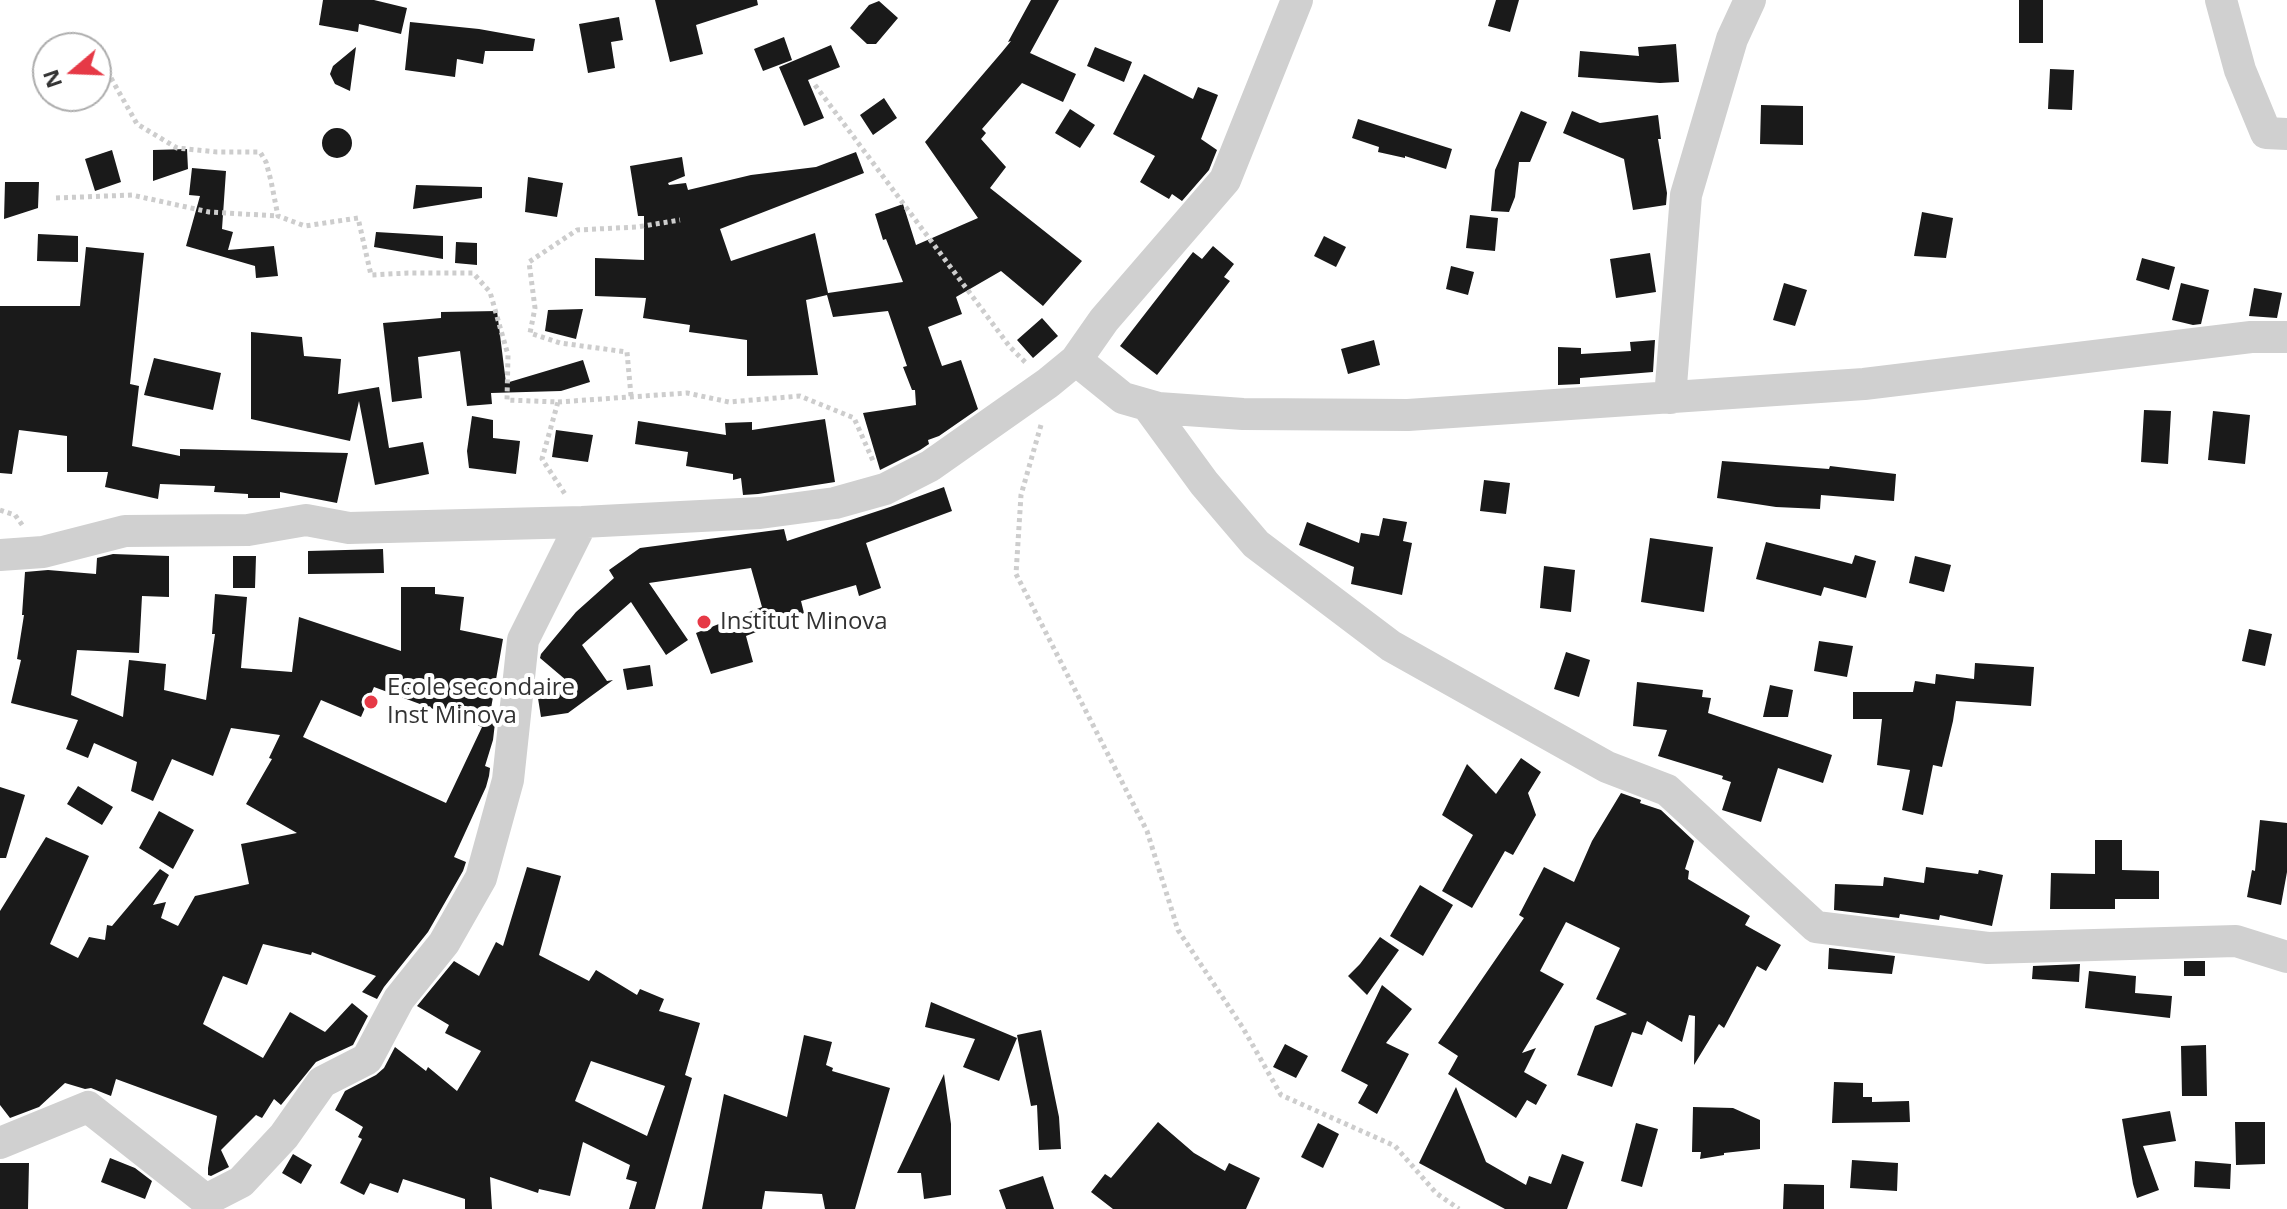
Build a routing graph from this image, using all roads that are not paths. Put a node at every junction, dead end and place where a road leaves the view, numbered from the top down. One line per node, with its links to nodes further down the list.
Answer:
1 (1297, 0): 6 (street)
2 (1750, 0): 7 (street)
3 (2221, 0): 4 (street)
4 (2287, 134)
5 (2287, 337): 7 (street)
6 (1076, 360): 8 (street); 9 (street)
7 (1670, 398): 8 (street)
8 (1147, 405): 11 (street)
9 (582, 522): 10 (street); 12 (street)
10 (0, 555)
11 (2287, 957)
12 (0, 1143)

